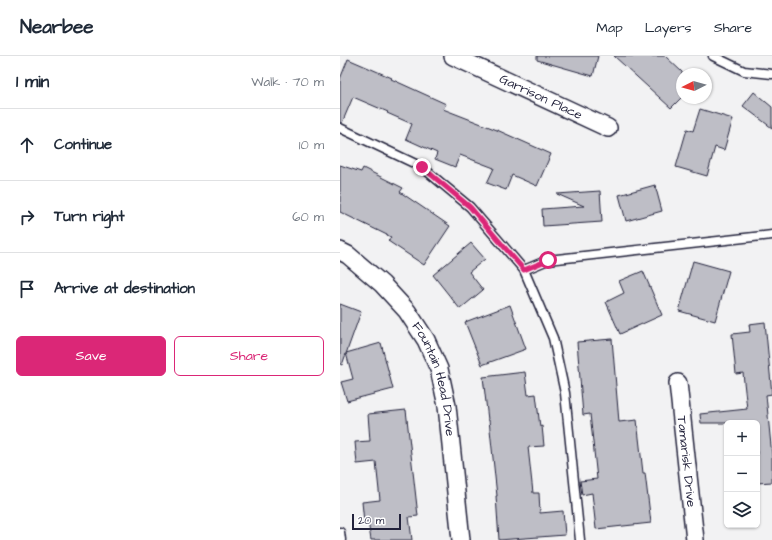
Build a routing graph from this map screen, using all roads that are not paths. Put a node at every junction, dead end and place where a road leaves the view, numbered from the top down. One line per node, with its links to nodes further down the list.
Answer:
1 (453, 56): 5 (street, Garrison Place)
2 (712, 56): 3 (lane)
3 (772, 74)
4 (340, 128): 8 (lane)
5 (608, 128)
6 (772, 235): 8 (lane)
7 (340, 252): 12 (street, Fountain Head Drive)
8 (524, 270): 13 (lane)
9 (678, 383): 14 (street, Tamarisk Drive)
10 (340, 532): 11 (lane)
11 (341, 540)
12 (461, 540)
13 (580, 540)
14 (695, 540)

